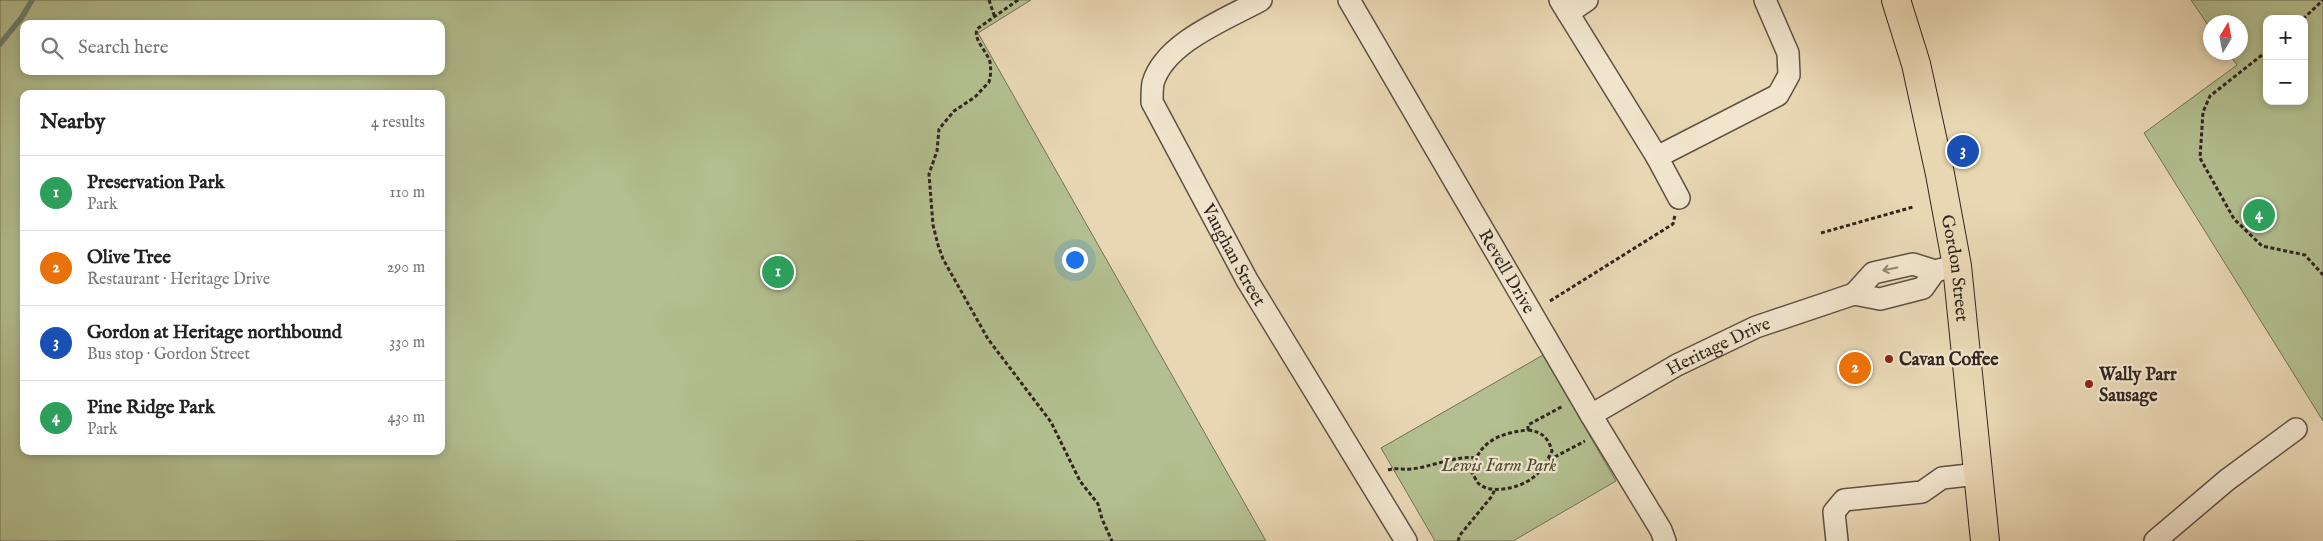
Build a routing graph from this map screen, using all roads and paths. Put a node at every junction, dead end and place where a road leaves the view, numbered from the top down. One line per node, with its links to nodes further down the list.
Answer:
1 (989, 0): 12 (path)
2 (1011, 0): 3 (path)
3 (1017, 0): 12 (path)
4 (1261, 0): 31 (street, Vaughan Street)
5 (1349, 0): 21 (street, Revell Drive)
6 (1587, 0): 10 (street)
7 (1765, 0): 14 (street)
8 (1896, 0): 18 (main road, Gordon Street)
9 (2323, 0): 11 (path)
10 (1564, 7): 14 (street)
11 (2307, 15)
12 (995, 18): 30 (path)
13 (2263, 54): 19 (path)
14 (1657, 157): 15 (street)
15 (1679, 198): 20 (path)
16 (1913, 207): 17 (path)
17 (1821, 233)
18 (1946, 268): 22 (street, Heritage Drive); 28 (main road, Gordon Street)
19 (2323, 275)
20 (1550, 301)
21 (1580, 396): 22 (street, Revell Drive); 24 (path)
22 (1596, 423): 26 (path); 33 (street, Revell Drive)
23 (2296, 429): 36 (street)
24 (1528, 430): 25 (path); 26 (path)
25 (1474, 458): 27 (path); 29 (path)
26 (1547, 461): 29 (path)
27 (1388, 470)
28 (1978, 474): 34 (street); 35 (main road, Gordon Street)
29 (1496, 489): 32 (path)
30 (1112, 541)
31 (1406, 541)
32 (1458, 541)
33 (1665, 541)
34 (1837, 541)
35 (1985, 541)
36 (2155, 541)

